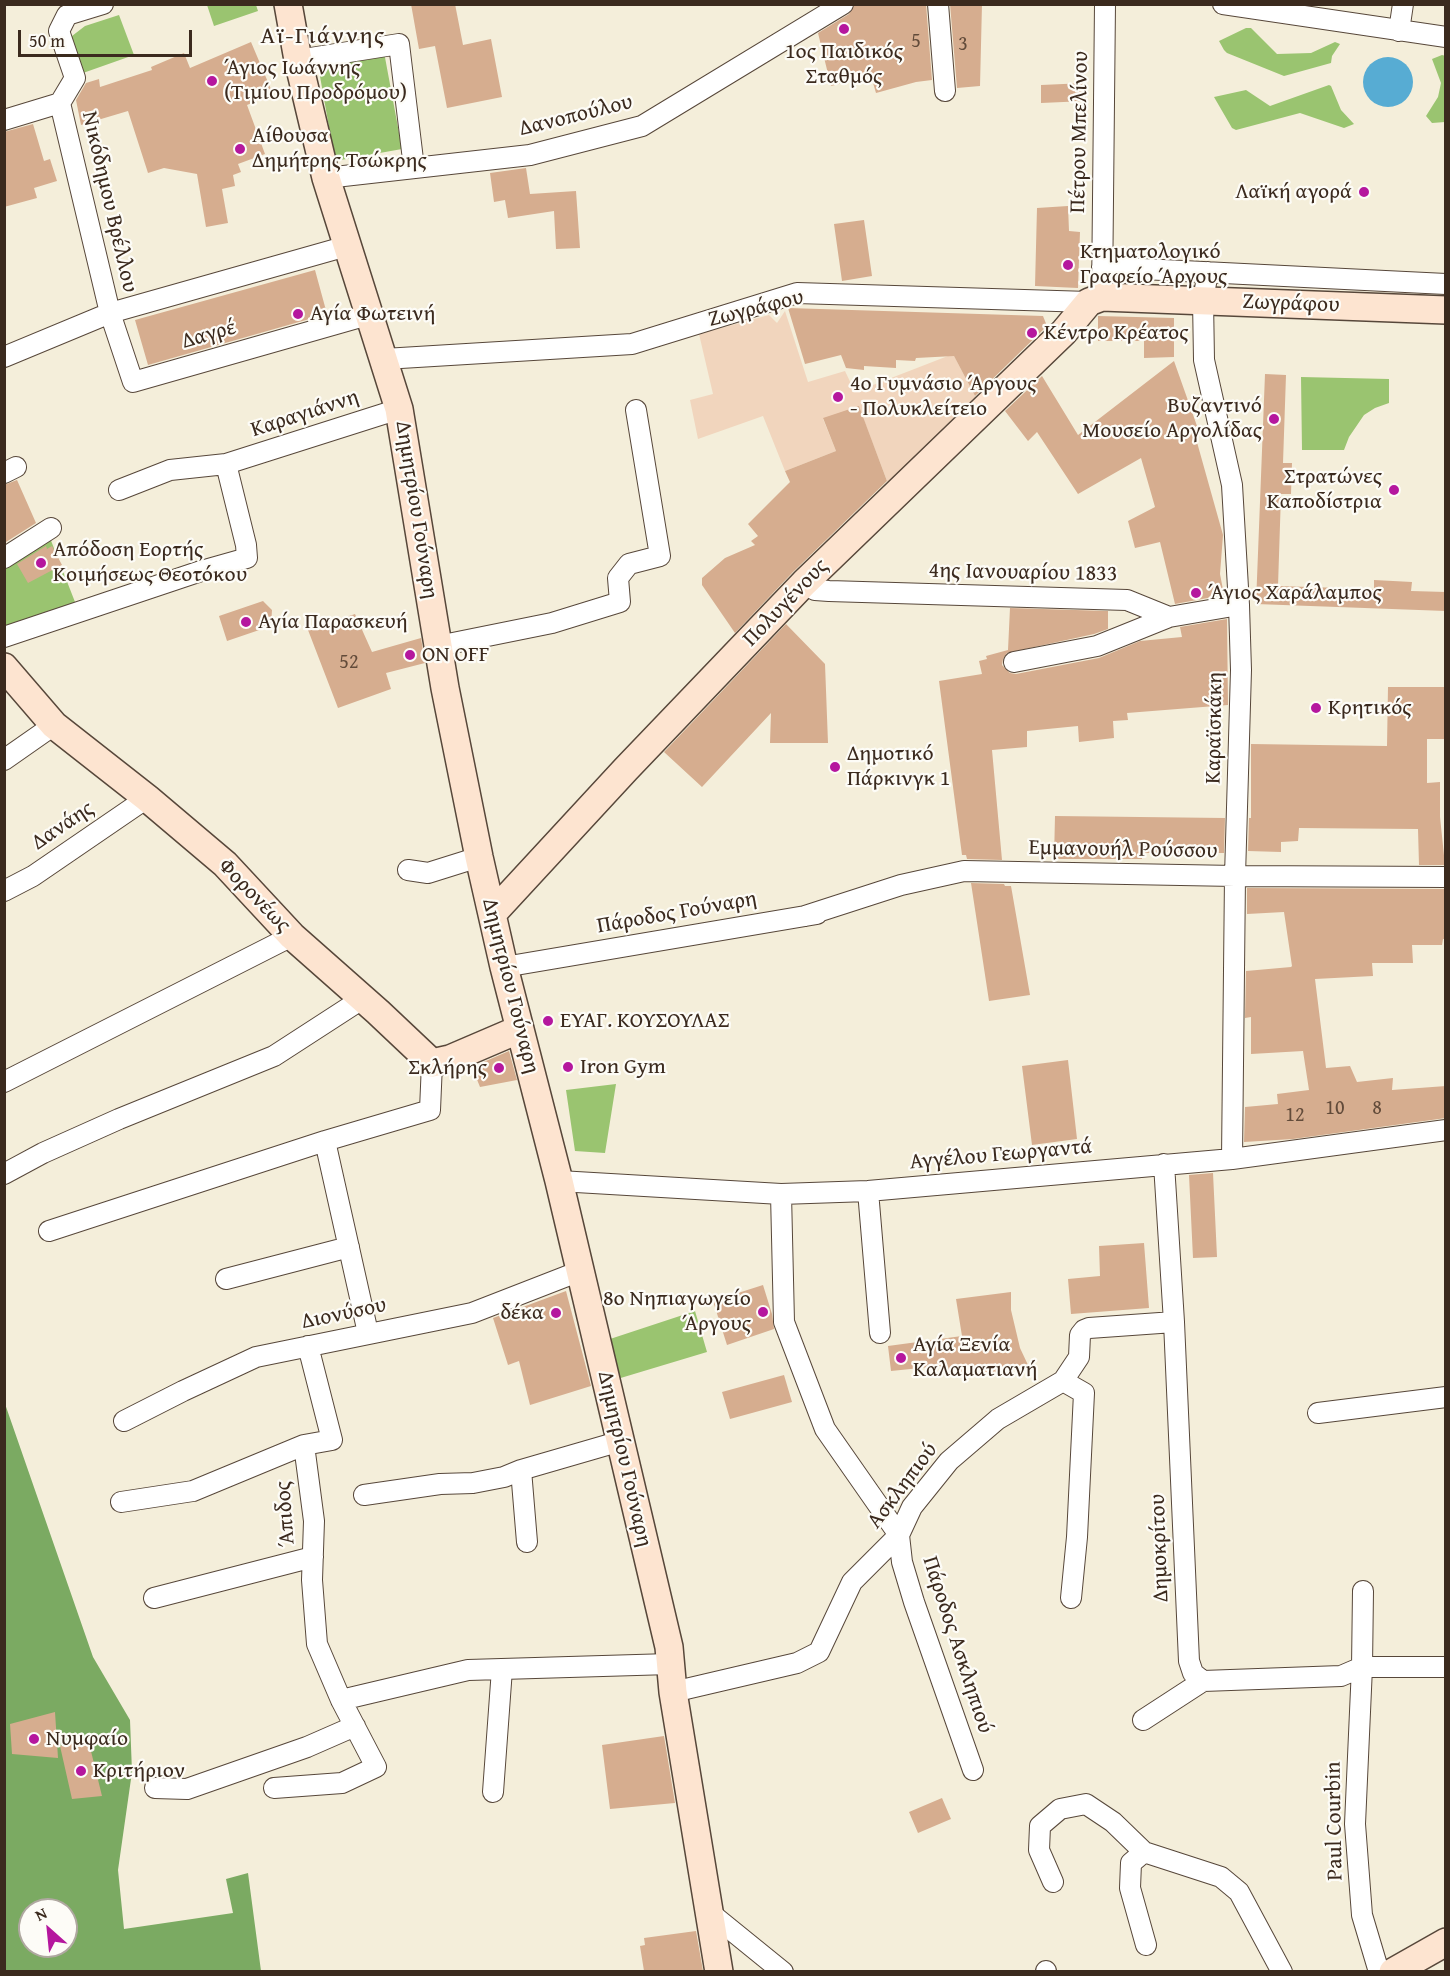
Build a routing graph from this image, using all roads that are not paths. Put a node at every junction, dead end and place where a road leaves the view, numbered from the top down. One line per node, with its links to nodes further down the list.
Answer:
1 (103, 4): 12 (street)
2 (288, 4): 10 (main road, Δημητρίου Γούναρη)
3 (843, 4): 14 (street, Δανοπούλου)
4 (938, 4): 11 (street)
5 (1105, 4): 17 (street, Πέτρου Μπελίνου)
6 (1223, 4): 8 (street)
7 (1403, 4): 8 (street)
8 (1399, 31): 9 (street)
9 (1446, 37)
10 (298, 60): 14 (street); 15 (main road, Δημητρίου Γούναρη)
11 (945, 91)
12 (60, 103): 13 (street); 24 (street, Νικόδημου Βρέλλου)
13 (4, 120)
14 (414, 168): 15 (street, Δανοπούλου)
15 (326, 178): 16 (main road, Δημητρίου Γούναρη)
16 (347, 246): 24 (street); 25 (main road, Δημητρίου Γούναρη)
17 (1102, 267): 18 (street, Ζωγράφου); 21 (street, Πέτρου Μπελίνου)
18 (1208, 272): 20 (street, Ζωγράφου); 22 (street)
19 (1446, 284): 20 (street, Ζωγράφου)
20 (1380, 294): 22 (main road, Ζωγράφου); 23 (main road, Ζωγράφου)
21 (1096, 300): 22 (main road, Ζωγράφου); 27 (street, Ζωγράφου); 34 (main road, Πολυγένους)
22 (1203, 300): 35 (street, Καραϊσκάκη)
23 (1446, 310)
24 (110, 313): 25 (street, Δαγρέ); 26 (street)
25 (368, 315): 27 (main road, Δημητρίου Γούναρη)
26 (4, 357)
27 (384, 359): 28 (main road, Δημητρίου Γούναρη)
28 (399, 409): 30 (street, Καραγιάννη); 38 (main road, Δημητρίου Γούναρη)
29 (636, 410): 38 (street)
30 (226, 464): 31 (street, Καραγιάννη); 37 (street)
31 (119, 490)
32 (51, 528): 33 (street)
33 (4, 558)
34 (804, 583): 36 (street, 4ης Ιανουαρίου 1833); 50 (main road, Πολυγένους)
35 (1239, 605): 36 (street); 46 (street, Καραϊσκάκη)
36 (1169, 617): 39 (street)
37 (4, 638)
38 (438, 646): 44 (main road, Δημητρίου Γούναρη)
39 (1014, 662)
40 (4, 667): 41 (main road, Φορονέως)
41 (54, 725): 42 (street); 43 (main road, Φορονέως)
42 (4, 760)
43 (147, 798): 48 (street, Δανάης); 52 (main road, Φορονέως)
44 (479, 857): 45 (street); 50 (main road, Δημητρίου Γούναρη)
45 (408, 870)
46 (1235, 876): 47 (street, Εμμανουήλ Ρούσσου); 51 (street, Εμμανουήλ Ρούσσου); 60 (street, Καραϊσκάκη)
47 (1446, 877)
48 (4, 891)
49 (858, 908): 51 (street, Πάροδος Γούναρη)
50 (492, 914): 53 (main road, Δημητρίου Γούναρη)
51 (805, 916): 53 (street, Πάροδος Γούναρη)
52 (292, 936): 54 (main road, Φορονέως); 57 (street)
53 (504, 967): 55 (main road, Δημητρίου Γούναρη)
54 (362, 999): 56 (main road, Φορονέως); 62 (street)
55 (520, 1029): 56 (main road); 63 (main road, Δημητρίου Γούναρη)
56 (432, 1063): 59 (street)
57 (4, 1082)
58 (1446, 1130): 60 (street, Αγγέλου Γεωργαντά)
59 (325, 1141): 66 (street); 67 (street)
60 (1232, 1159): 61 (street, Αγγέλου Γεωργαντά)
61 (1164, 1164): 64 (street, Αγγέλου Γεωργαντά); 70 (street, Δημοκρίτου)
62 (4, 1174)
63 (559, 1181): 65 (street, Αγγέλου Γεωργαντά); 68 (main road, Δημητρίου Γούναρη)
64 (868, 1191): 65 (street, Αγγέλου Γεωργαντά); 72 (street)
65 (782, 1194): 83 (street)
66 (48, 1231)
67 (349, 1247): 69 (street); 71 (street)
68 (580, 1271): 71 (street, Διονύσου); 78 (main road, Δημητρίου Γούναρη)
69 (226, 1280)
70 (1174, 1322): 74 (street, Ασκληπιού); 93 (street, Δημοκρίτου)
71 (368, 1332): 73 (street, Διονύσου)
72 (880, 1333)
73 (308, 1346): 77 (street, Διονύσου); 79 (street)
74 (1063, 1381): 83 (street, Ασκληπιού); 88 (street)
75 (1446, 1397): 76 (street)
76 (1318, 1413)
77 (124, 1421)
78 (621, 1441): 80 (street); 89 (main road, Δημητρίου Γούναρη)
79 (304, 1445): 82 (street); 85 (street, Άπιδος)
80 (521, 1470): 81 (street); 84 (street)
81 (364, 1496)
82 (121, 1502)
83 (899, 1535): 94 (street, Ασκληπιού); 98 (street, Πάροδος Ασκληπιού)
84 (526, 1542)
85 (313, 1557): 87 (street); 95 (street, Άπιδος)
86 (1363, 1591): 90 (street, Paul Courbin)
87 (154, 1598)
88 (1071, 1598)
89 (670, 1664): 92 (street); 94 (main road, Δημητρίου Γούναρη)
90 (1362, 1667): 91 (street); 93 (street); 110 (street, Paul Courbin)
91 (1446, 1667)
92 (502, 1669): 95 (street); 101 (street)
93 (1203, 1681): 96 (street)
94 (673, 1692): 104 (main road, Δημητρίου Γούναρη)
95 (341, 1700): 97 (street, Άπιδος)
96 (1143, 1720)
97 (355, 1726): 99 (street); 100 (street, Άπιδος)
98 (974, 1770)
99 (155, 1788)
100 (274, 1788)
101 (494, 1792)
102 (1144, 1852): 103 (street); 106 (street); 109 (street)
103 (1053, 1882)
104 (709, 1912): 107 (main road, Δημητρίου Γούναρη); 108 (street)
105 (1446, 1942): 111 (main road)
106 (1146, 1945)
107 (719, 1971)
108 (783, 1971)
109 (1282, 1971)
110 (1379, 1971)
111 (1393, 1971)

